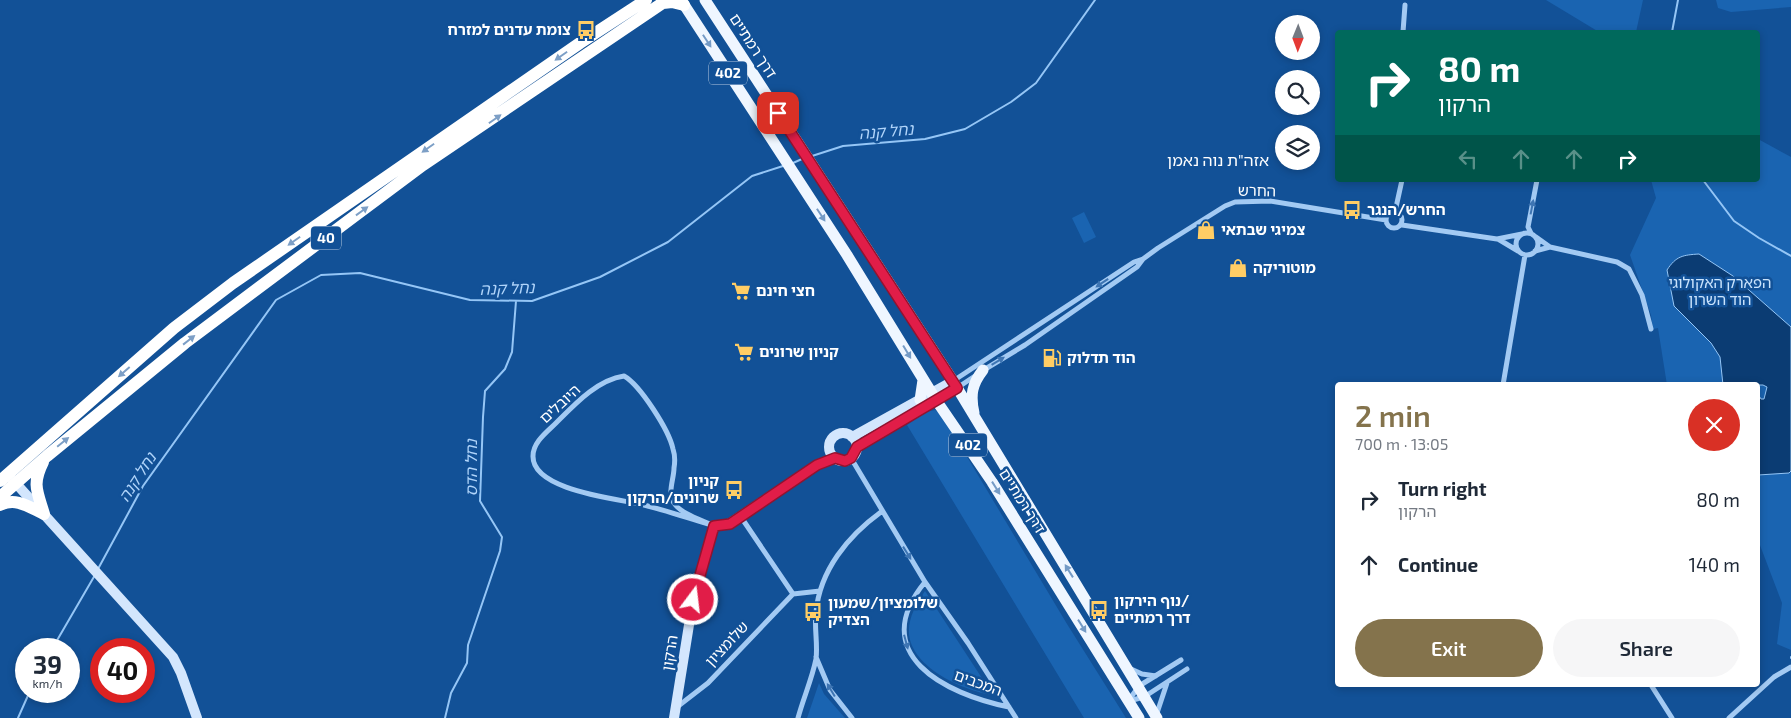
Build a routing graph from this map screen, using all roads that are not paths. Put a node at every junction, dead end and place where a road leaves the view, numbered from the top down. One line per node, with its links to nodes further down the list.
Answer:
1 (705, 0): 24 (main road, דרך רמתיים / 402)
2 (643, 1): 32 (highway, 40, one-way to 32)
3 (665, 1): 4 (highway); 30 (highway, 40, one-way to 3)
4 (682, 3): 25 (main road, 402, one-way to 25)
5 (1405, 5): 6 (street)
6 (1404, 30)
7 (1402, 182): 9 (street)
8 (1537, 182): 12 (street, one-way to 8)
9 (1395, 212): 10 (street); 11 (street)
10 (1386, 220): 11 (street); 20 (street, החרש)
11 (1402, 225): 15 (street)
12 (1530, 233): 13 (street); 14 (street)
13 (1522, 234): 15 (street); 17 (street)
14 (1536, 238): 16 (street); 18 (street)
15 (1497, 239): 17 (street)
16 (1550, 247): 18 (street); 21 (street)
17 (1518, 251): 19 (street)
18 (1535, 251): 19 (street)
19 (1525, 254): 23 (street)
20 (1143, 259): 22 (street, החרש, one-way to 20); 24 (street, החרש, one-way to 24)
21 (1651, 330)
22 (983, 370): 24 (street, החרש); 26 (main road)
23 (1503, 382)
24 (955, 385): 25 (street); 26 (main road, דרך רמתיים / 402)
25 (931, 402): 27 (street); 28 (street); 51 (main road, דרך רמתיים / 402, one-way to 51)
26 (977, 422): 44 (main road, דרך רמתיים / 402, one-way to 26)
27 (852, 437): 28 (street); 29 (street)
28 (857, 447): 31 (street)
29 (832, 454): 31 (street); 37 (street)
30 (47, 456): 32 (highway, 40); 36 (highway)
31 (851, 458): 35 (street, המכבים)
32 (8, 479): 33 (highway, 40); 36 (street)
33 (0, 497)
34 (0, 505): 36 (highway)
35 (881, 512): 39 (street, המכבים, one-way to 39); 40 (street)
36 (44, 514): 54 (street)
37 (741, 517): 38 (street); 41 (street)
38 (714, 526): 38 (street, היובלים); 53 (street, הרקון)
39 (925, 582): 52 (street, המכבים); 52 (street, המכבים, one-way to 52)
40 (820, 591): 41 (street); 42 (street)
41 (793, 594): 53 (street, שלומציון)
42 (816, 658): 55 (street); 56 (street, one-way to 42)
43 (1181, 660): 47 (street)
44 (1128, 667): 47 (street); 50 (main road, דרך רמתיים / 402)
45 (1789, 668): 61 (street)
46 (1187, 669): 48 (street)
47 (1156, 676): 50 (street)
48 (1167, 683): 50 (street); 59 (street)
49 (1652, 687): 60 (street)
50 (1142, 692): 51 (street); 51 (street); 59 (main road, דרך רמתיים / 402)
51 (1128, 701): 58 (main road, דרך רמתיים / 402)
52 (1009, 707): 57 (street, המכבים)
53 (675, 713)
54 (196, 718)
55 (798, 718)
56 (852, 718)
57 (1016, 718)
58 (1139, 718)
59 (1158, 718)
60 (1672, 718)
61 (1729, 718)

